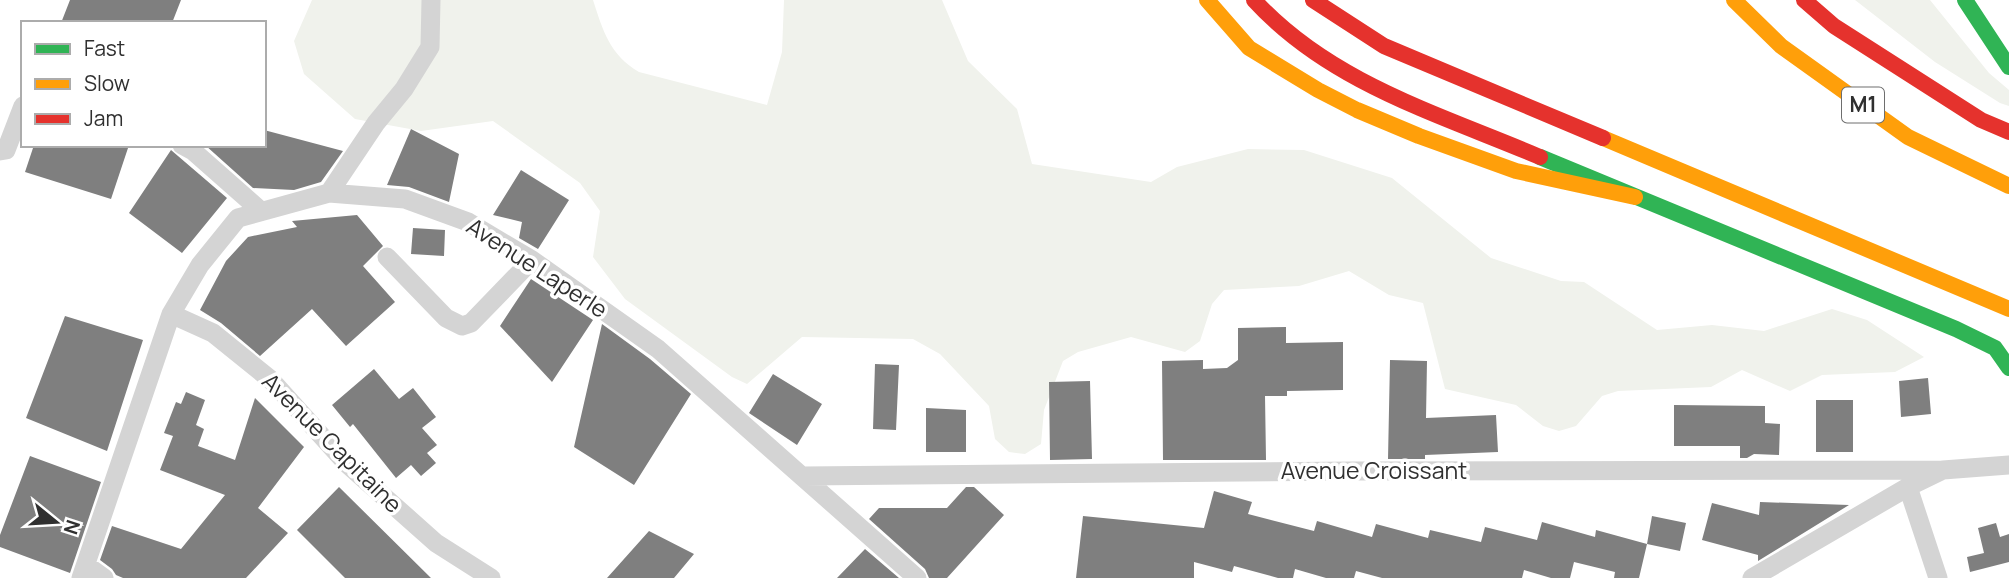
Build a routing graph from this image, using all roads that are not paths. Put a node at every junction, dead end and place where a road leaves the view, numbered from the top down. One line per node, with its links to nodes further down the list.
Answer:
1 (431, 0): 14 (street)
2 (1207, 0): 15 (main road)
3 (1254, 0): 15 (main road)
4 (1313, 0): 19 (main road)
5 (1734, 0): 13 (main road, M1)
6 (1804, 0): 10 (main road, M1)
7 (1965, 0): 8 (main road)
8 (2009, 67)
9 (21, 111): 12 (street)
10 (2009, 132)
11 (186, 147): 16 (street)
12 (0, 151)
13 (2009, 186)
14 (329, 193): 16 (street, Avenue Laperle); 18 (street, Avenue Laperle)
15 (1635, 197): 21 (main road)
16 (261, 211): 20 (street, Avenue Laperle)
17 (387, 257): 18 (street)
18 (532, 260): 24 (street, Avenue Laperle)
19 (2004, 307)
20 (171, 314): 26 (street, Avenue Laperle); 28 (street, Avenue Capitaine)
21 (2009, 368)
22 (2009, 465): 23 (street, Avenue Croissant)
23 (1943, 470): 24 (street, Avenue Croissant); 25 (street)
24 (804, 476): 29 (street, Avenue Laperle)
25 (1908, 487): 30 (street); 31 (street)
26 (84, 571): 27 (street)
27 (104, 578)
28 (491, 578)
29 (917, 578)
30 (1752, 578)
31 (1938, 578)

